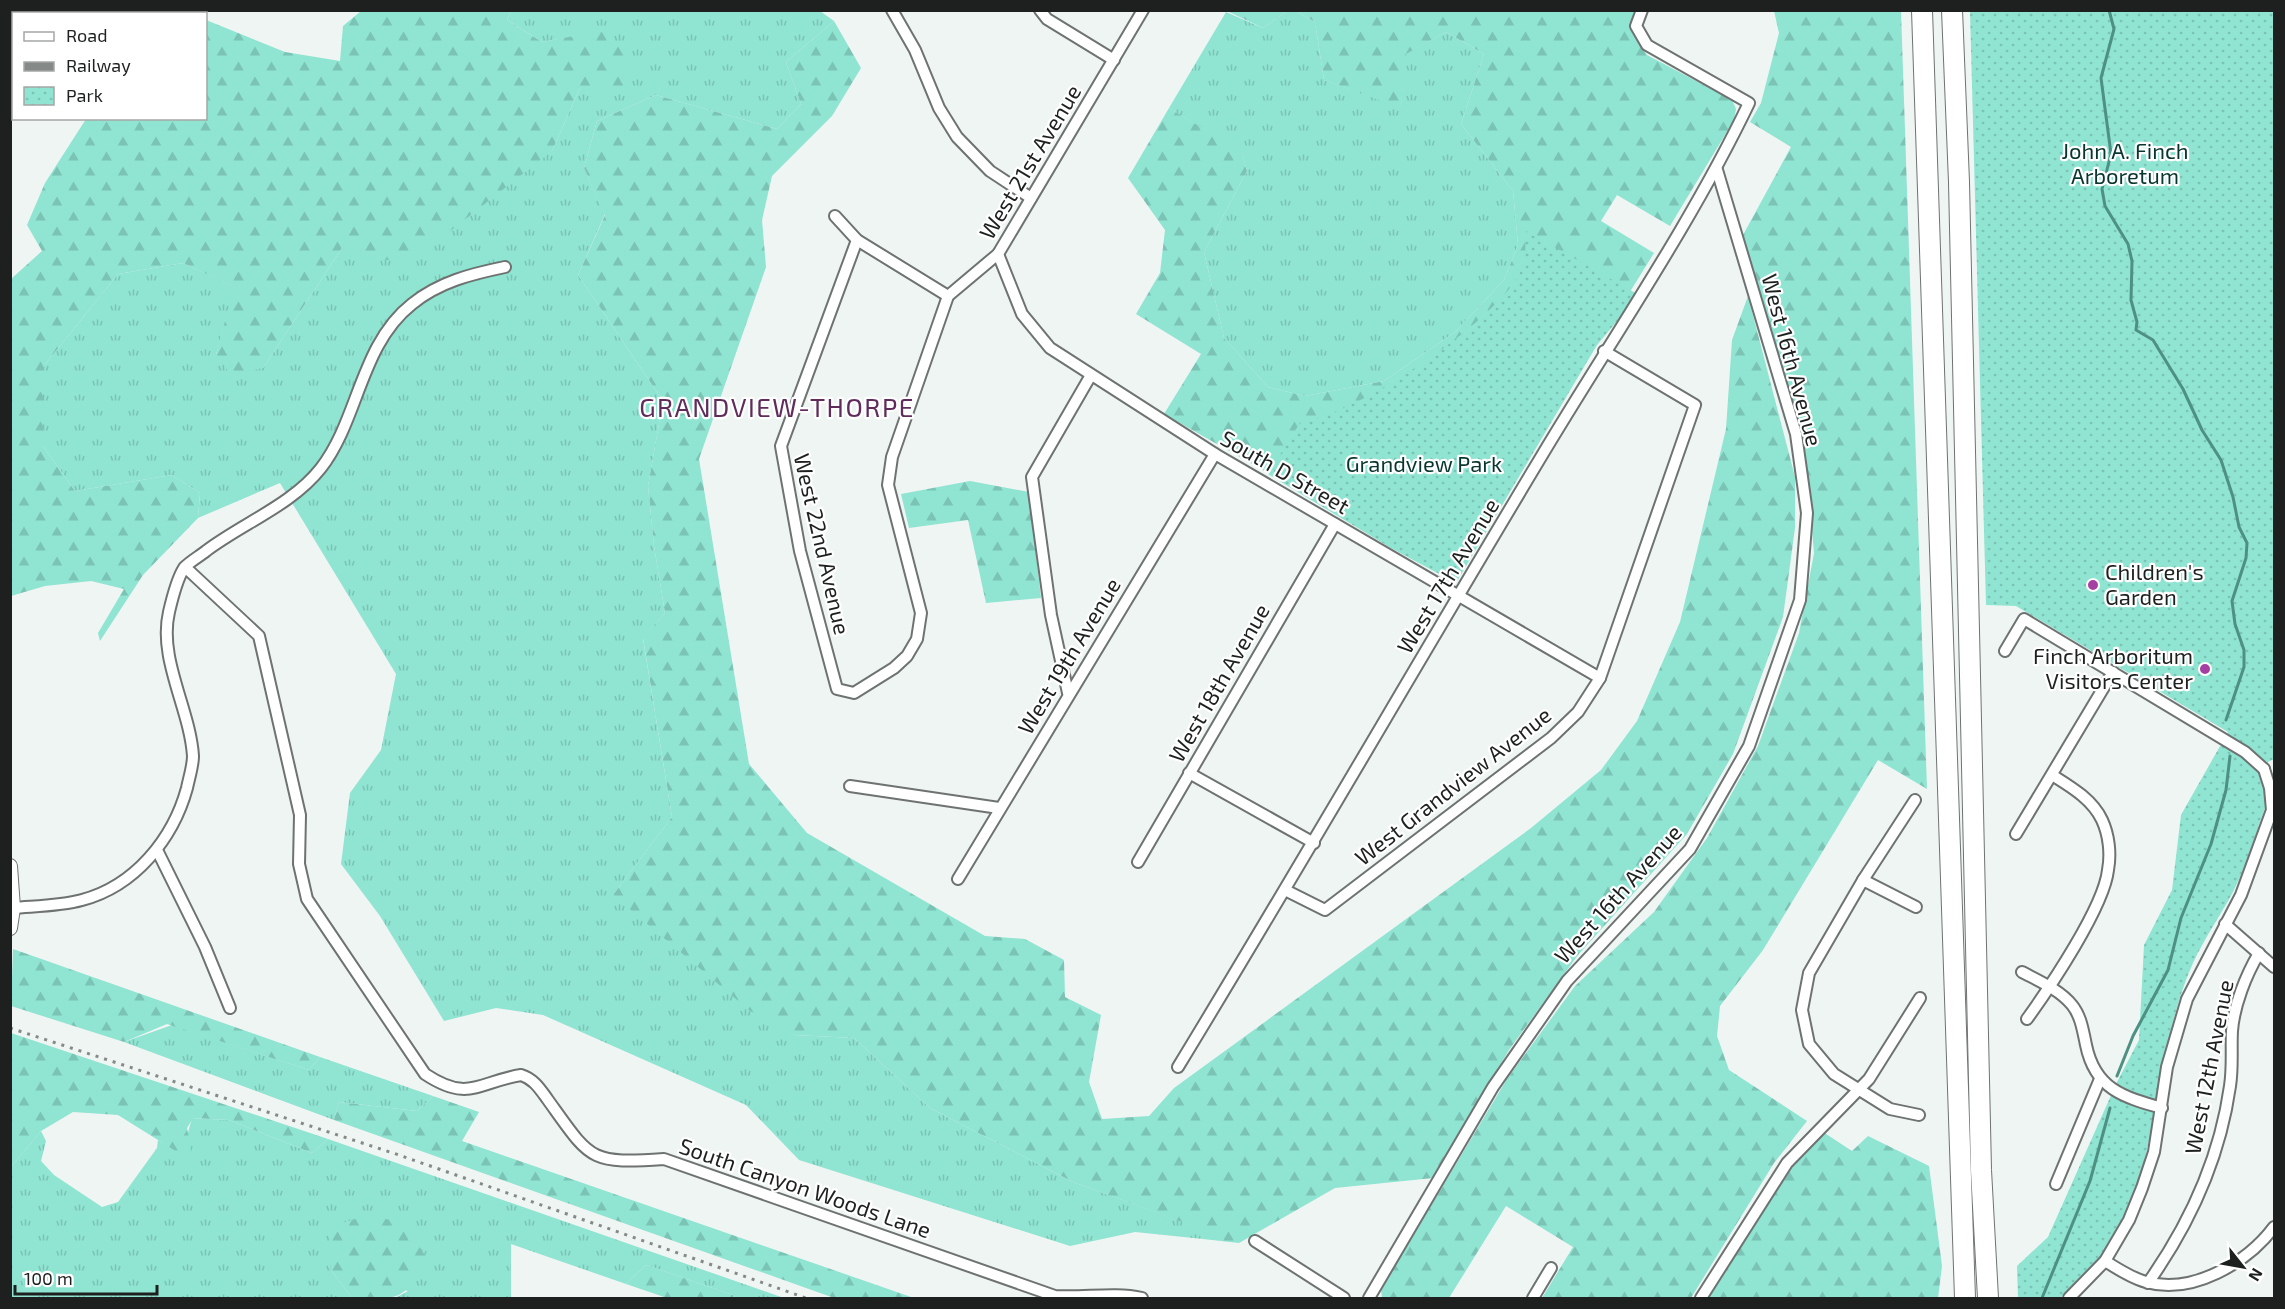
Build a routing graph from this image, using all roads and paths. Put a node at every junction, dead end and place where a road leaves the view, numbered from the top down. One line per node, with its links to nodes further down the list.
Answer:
1 (891, 10): 9 (street)
2 (1040, 10): 7 (street)
3 (1143, 10): 7 (street, West 21st Avenue)
4 (1642, 10): 8 (street, West 17th Avenue)
5 (1922, 10): 66 (highway)
6 (1952, 10): 67 (highway)
7 (1114, 60): 9 (street, West 21st Avenue)
8 (1717, 170): 15 (street, West 17th Avenue); 63 (street, West 16th Avenue)
9 (1031, 198): 12 (street, West 21st Avenue)
10 (835, 216): 11 (street)
11 (857, 240): 14 (street); 14 (street, West 22nd Avenue)
12 (998, 254): 14 (street, West 21st Avenue); 16 (street, South D Street)
13 (505, 267): 19 (street)
14 (948, 296)
15 (1604, 351): 20 (street, West 17th Avenue); 23 (street, West Grandview Avenue)
16 (1090, 375): 17 (street, South D Street); 24 (street)
17 (1215, 454): 18 (street, South D Street); 24 (street, West 19th Avenue)
18 (1335, 524): 20 (street, South D Street); 26 (street, West 18th Avenue)
19 (185, 567): 33 (street); 61 (street, South Canyon Woods Lane)
20 (1458, 595): 23 (street, South D Street); 32 (street, West 17th Avenue)
21 (2005, 651): 22 (street)
22 (2113, 672): 25 (street); 27 (street)
23 (1600, 678): 38 (street, West Grandview Avenue)
24 (1068, 693): 30 (street, West 19th Avenue)
25 (2270, 767): 41 (street)
26 (1189, 773): 32 (street); 34 (street, West 18th Avenue)
27 (2052, 775): 31 (street); 46 (street)
28 (850, 786): 30 (street)
29 (1915, 800): 37 (street)
30 (999, 808): 36 (street, West 19th Avenue)
31 (2016, 834)
32 (1314, 843): 38 (street, West 17th Avenue)
33 (158, 850): 40 (street); 48 (street)
34 (1138, 862)
35 (10, 866): 40 (street)
36 (958, 879)
37 (1863, 880): 39 (street); 52 (street)
38 (1285, 890): 50 (street, West 17th Avenue)
39 (1916, 907)
40 (14, 908): 42 (street)
41 (2225, 924): 43 (street); 53 (street)
42 (10, 928)
43 (2259, 953): 44 (street); 60 (street, West 12th Avenue)
44 (2274, 967)
45 (2022, 972): 46 (street)
46 (2050, 987): 49 (street); 51 (street)
47 (1920, 998): 52 (street)
48 (230, 1008)
49 (2027, 1019)
50 (1178, 1067)
51 (2100, 1079): 53 (street); 55 (street)
52 (1857, 1089): 54 (street); 65 (street)
53 (2162, 1108): 58 (street)
54 (1918, 1115)
55 (2056, 1184)
56 (2274, 1227): 60 (street)
57 (1255, 1241): 62 (street)
58 (2105, 1261): 60 (street); 68 (street)
59 (1551, 1268): 64 (street)
60 (2148, 1283)
61 (1142, 1299)
62 (1344, 1299)
63 (1369, 1299)
64 (1533, 1299)
65 (1701, 1299)
66 (1965, 1299)
67 (1988, 1299)
68 (2069, 1299)

